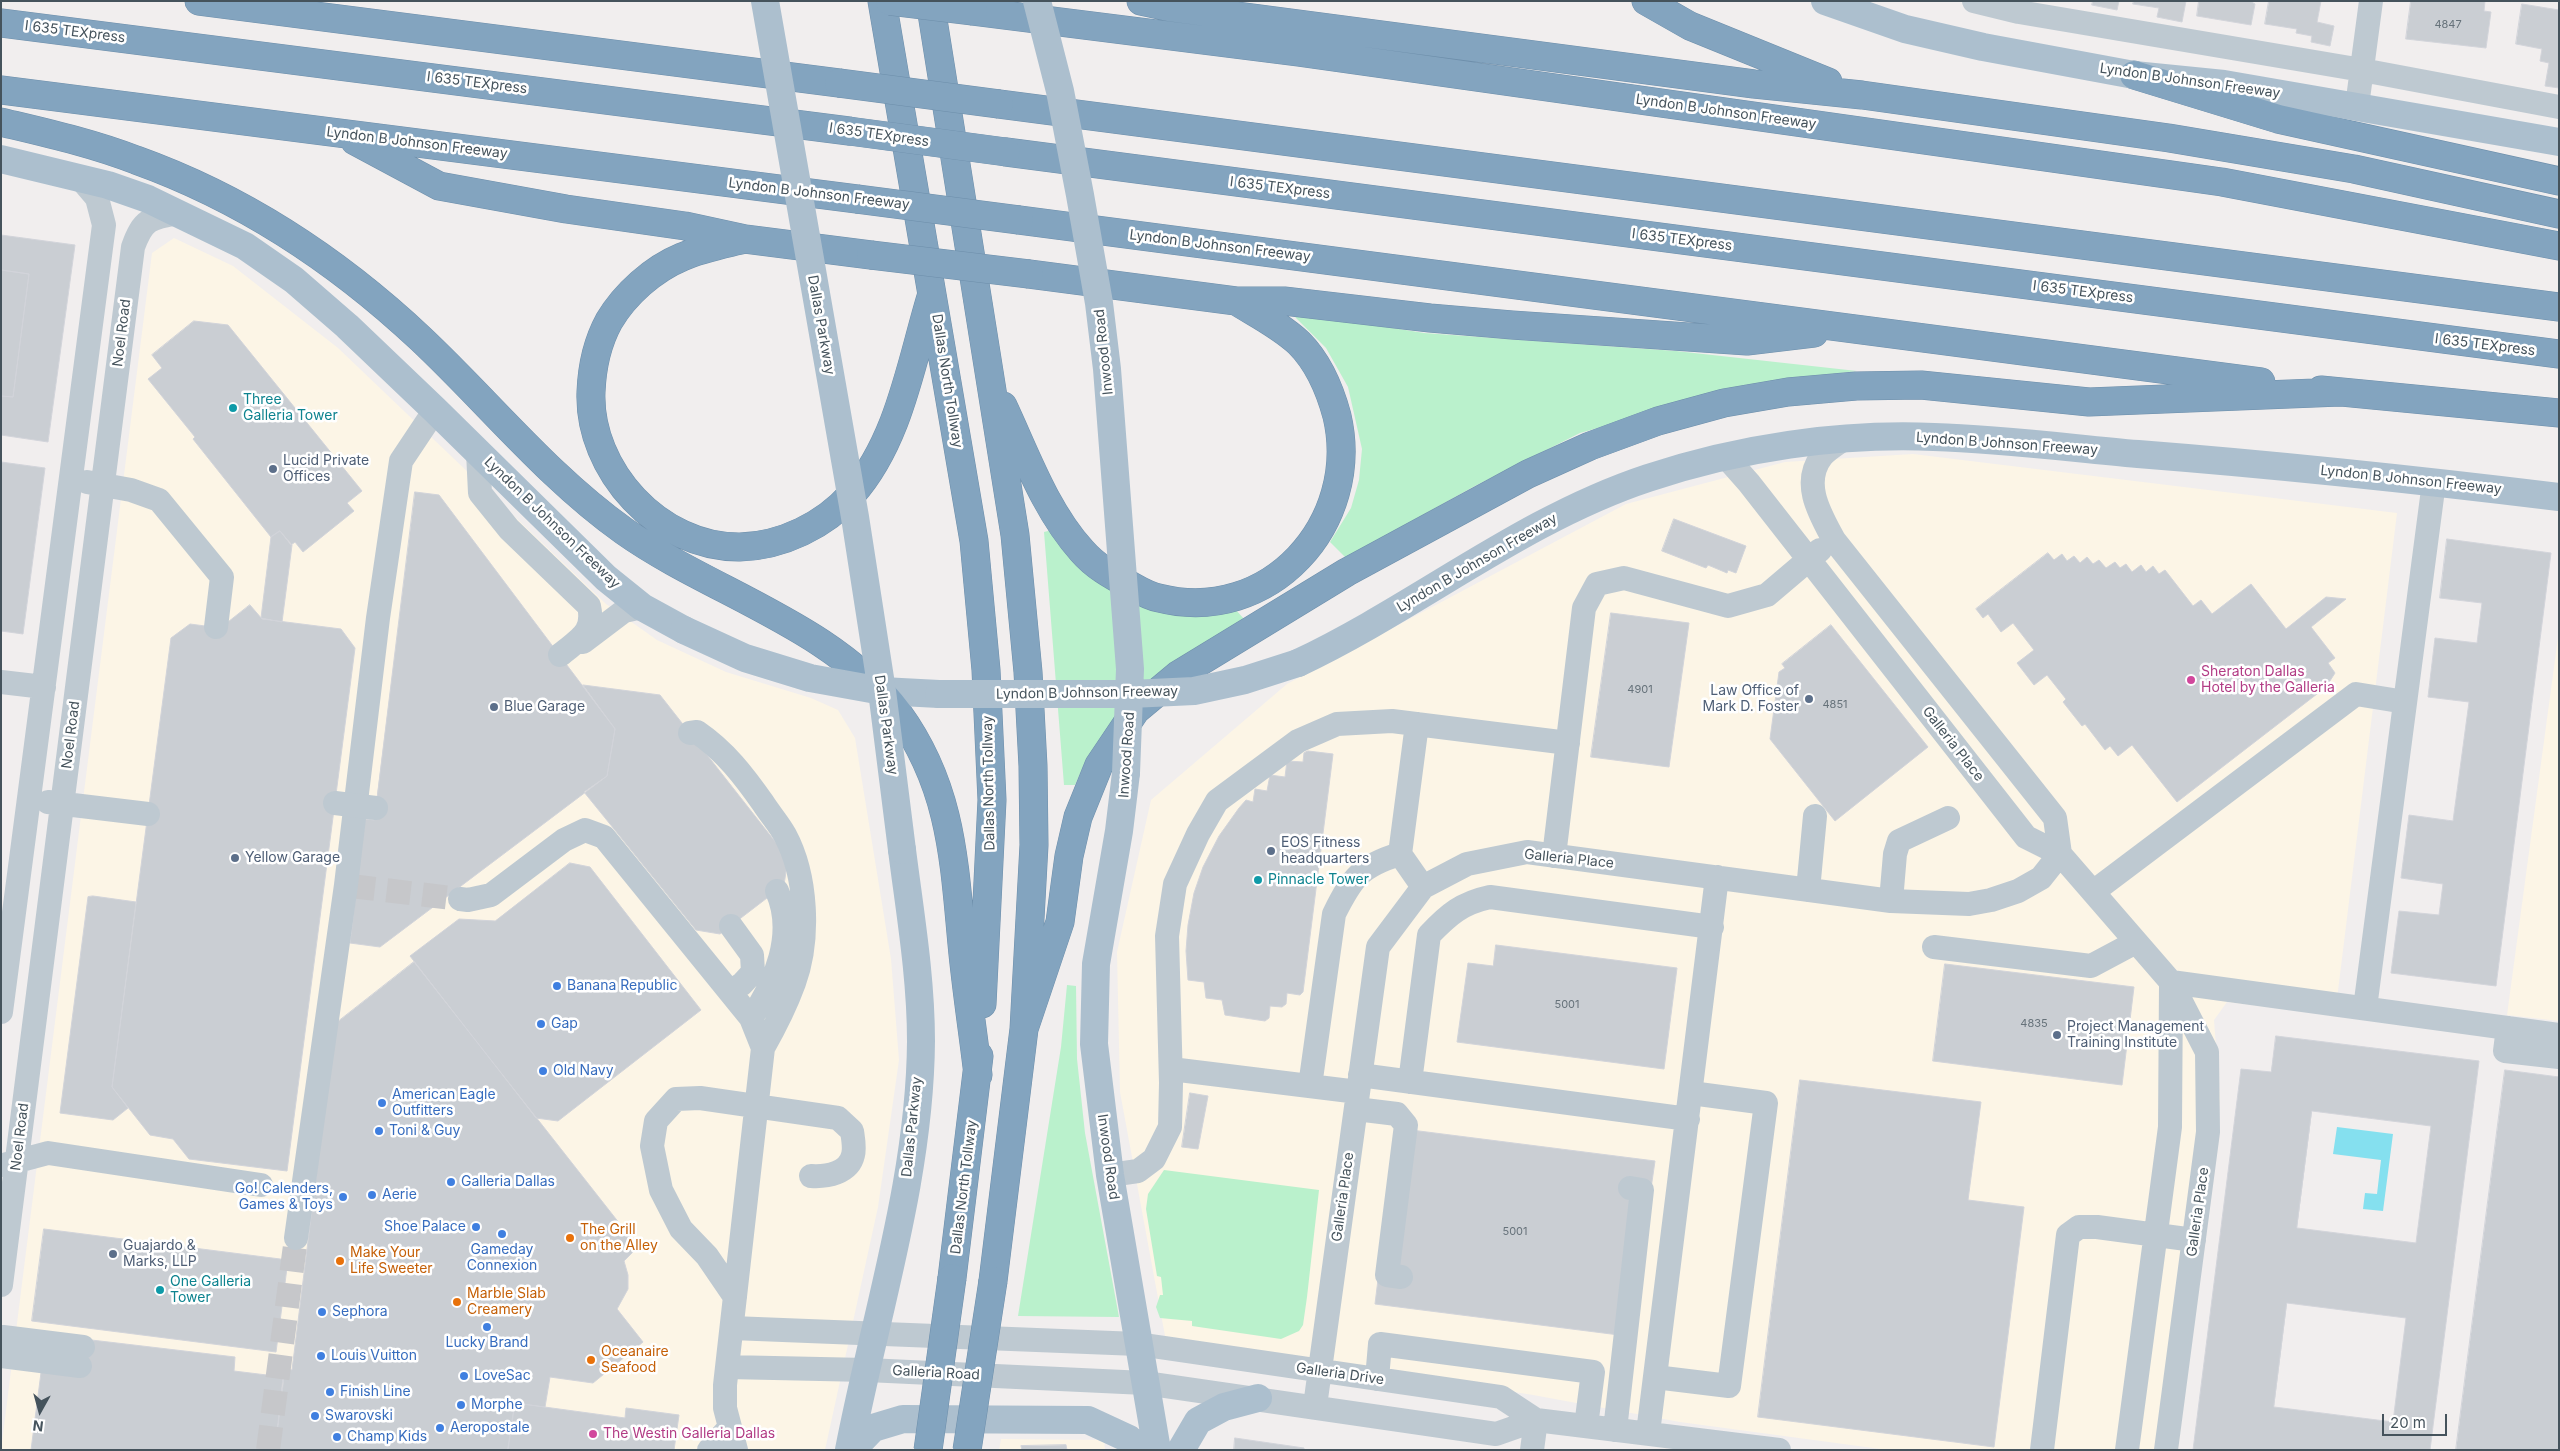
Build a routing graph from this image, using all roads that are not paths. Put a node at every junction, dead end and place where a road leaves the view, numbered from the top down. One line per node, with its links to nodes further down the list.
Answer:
1 (199, 1): 31 (highway, bridge)
2 (765, 1): 51 (main road, Dallas Parkway, bridge)
3 (882, 1): 29 (highway, Dallas North Tollway)
4 (890, 1): 28 (highway, Lyndon B Johnson Freeway, bridge)
5 (930, 1): 34 (highway)
6 (1037, 1): 52 (main road, Inwood Road, bridge)
7 (1141, 1): 16 (highway)
8 (1646, 1): 16 (highway)
9 (1825, 1): 14 (main road, Lyndon B Johnson Freeway)
10 (1974, 1): 13 (street)
11 (2371, 1): 13 (street)
12 (1, 23): 33 (highway, I 635 TEXpress, bridge)
13 (2362, 70): 17 (street); 18 (street)
14 (2134, 74): 17 (main road, Lyndon B Johnson Freeway); 24 (highway)
15 (1, 90): 20 (highway, Lyndon B Johnson Freeway)
16 (1862, 95): 26 (highway)
17 (2357, 106): 21 (main road, Lyndon B Johnson Freeway)
18 (2559, 107)
19 (1, 122): 89 (highway)
20 (340, 133): 27 (highway); 32 (highway, Lyndon B Johnson Freeway, bridge)
21 (2559, 142)
22 (1, 159): 23 (main road, Lyndon B Johnson Freeway)
23 (80, 178): 25 (main road, Lyndon B Johnson Freeway); 41 (street)
24 (2559, 181)
25 (178, 213): 36 (main road, Lyndon B Johnson Freeway); 43 (street, Noel Road)
26 (2559, 214)
27 (745, 239): 29 (highway); 30 (highway, bridge)
28 (2559, 246)
29 (933, 290): 89 (highway, Dallas North Tollway)
30 (1236, 301): 32 (highway); 34 (highway)
31 (2559, 307)
32 (1852, 328): 35 (highway, Lyndon B Johnson Freeway)
33 (2559, 354)
34 (988, 372): 84 (highway)
35 (2340, 392): 37 (highway, Lyndon B Johnson Freeway); 84 (highway)
36 (435, 410): 39 (main road, Lyndon B Johnson Freeway); 102 (street)
37 (2559, 413)
38 (1844, 439): 40 (main road, Lyndon B Johnson Freeway); 42 (main road, Lyndon B Johnson Freeway); 45 (street)
39 (478, 452): 47 (main road, Lyndon B Johnson Freeway); 47 (street)
40 (1726, 457): 46 (street, Galleria Place); 52 (main road, Lyndon B Johnson Freeway, bridge)
41 (70, 480): 43 (street); 50 (street)
42 (2434, 482): 44 (main road, Lyndon B Johnson Freeway); 53 (street)
43 (103, 484): 48 (street); 59 (street, Noel Road)
44 (2559, 497)
45 (1834, 540): 46 (street); 65 (street)
46 (1808, 559): 56 (street); 65 (street, Galleria Place)
47 (642, 607): 51 (main road, Lyndon B Johnson Freeway, bridge)
48 (216, 627)
49 (1, 682): 50 (street)
50 (44, 687): 57 (street)
51 (882, 691): 52 (main road, Lyndon B Johnson Freeway, bridge); 108 (main road, Dallas Parkway, bridge)
52 (1131, 694): 97 (main road, Inwood Road, bridge)
53 (2405, 702): 71 (street); 80 (street)
54 (1417, 724): 56 (street); 64 (street); 88 (street)
55 (690, 733): 68 (street)
56 (1568, 743): 66 (street)
57 (29, 800): 59 (street); 81 (street)
58 (335, 803): 60 (street, bridge)
59 (62, 804): 61 (street); 96 (street, Noel Road)
60 (376, 808)
61 (148, 814)
62 (1815, 816): 70 (street)
63 (1948, 818): 73 (street)
64 (1400, 854): 69 (street); 91 (street)
65 (2060, 854): 71 (street, Galleria Place); 73 (street, Galleria Place)
66 (1554, 856): 67 (street, Galleria Place); 69 (street, Galleria Place)
67 (1717, 877): 70 (street, Galleria Place); 75 (street)
68 (787, 878): 82 (street); 86 (street)
69 (1423, 887): 92 (street, Galleria Place)
70 (1808, 890): 73 (street, Galleria Place)
71 (2093, 892): 76 (street, Galleria Place)
72 (460, 899): 79 (street)
73 (1891, 901)
74 (731, 926): 79 (street)
75 (1712, 927): 90 (street); 93 (street)
76 (2136, 942): 77 (street); 78 (street, Galleria Place)
77 (1934, 947)
78 (2171, 982): 80 (street); 101 (street); 103 (street, Galleria Place)
79 (730, 992): 82 (street)
80 (2365, 1008): 83 (street)
81 (1, 1012)
82 (751, 1018): 86 (street)
83 (2508, 1028): 85 (street); 87 (street)
84 (1024, 1029): 128 (highway, bridge)
85 (2559, 1035)
86 (763, 1048): 94 (street)
87 (2559, 1057)
88 (1171, 1069): 91 (street); 97 (street)
89 (978, 1075): 127 (highway, Dallas North Tollway, bridge)
90 (1410, 1082): 92 (street); 95 (street)
91 (1310, 1086): 92 (street)
92 (1358, 1092): 104 (street); 114 (street, Galleria Place)
93 (1692, 1094): 95 (street); 115 (street)
94 (757, 1106): 98 (street); 106 (street); 106 (street)
95 (1688, 1119): 115 (street)
96 (9, 1163): 99 (street); 105 (street, Noel Road)
97 (1110, 1175): 110 (main road, Inwood Road)
98 (811, 1176)
99 (260, 1185)
100 (1630, 1188): 122 (street)
101 (2156, 1235): 103 (street); 134 (street); 135 (street)
102 (296, 1238)
103 (2194, 1240): 136 (street, Galleria Place)
104 (1401, 1277)
105 (1, 1285)
106 (735, 1297): 107 (street)
107 (732, 1328): 108 (street); 112 (street)
108 (875, 1334): 110 (street); 113 (main road, Dallas Parkway)
109 (1, 1339): 111 (street)
110 (1138, 1344): 114 (street, Galleria Drive); 117 (main road, Inwood Road)
111 (1, 1356)
112 (727, 1367): 113 (street, Galleria Road); 124 (street)
113 (867, 1370): 117 (street, Galleria Road); 126 (main road, Dallas Parkway)
114 (1319, 1371): 116 (street, Galleria Drive); 119 (street, Galleria Place)
115 (1655, 1377): 123 (street)
116 (1377, 1379): 120 (street, Galleria Drive); 121 (street)
117 (1145, 1382): 118 (street, Galleria Drive); 130 (main road, Inwood Road)
118 (1258, 1398): 119 (street, Galleria Drive); 131 (main road)
119 (1315, 1406): 120 (street, Galleria Drive)
120 (1536, 1420): 121 (street, Galleria Drive); 132 (street)
121 (1586, 1426): 122 (street, Galleria Drive)
122 (1615, 1430): 123 (street, Galleria Drive)
123 (1648, 1433): 133 (street, Galleria Drive)
124 (732, 1439): 125 (street)
125 (710, 1450)
126 (850, 1450): 129 (main road)
127 (928, 1450)
128 (967, 1450)
129 (1140, 1450)
130 (1157, 1450)
131 (1181, 1450)
132 (1532, 1450)
133 (1779, 1450)
134 (2042, 1450)
135 (2127, 1450)
136 (2166, 1450)

